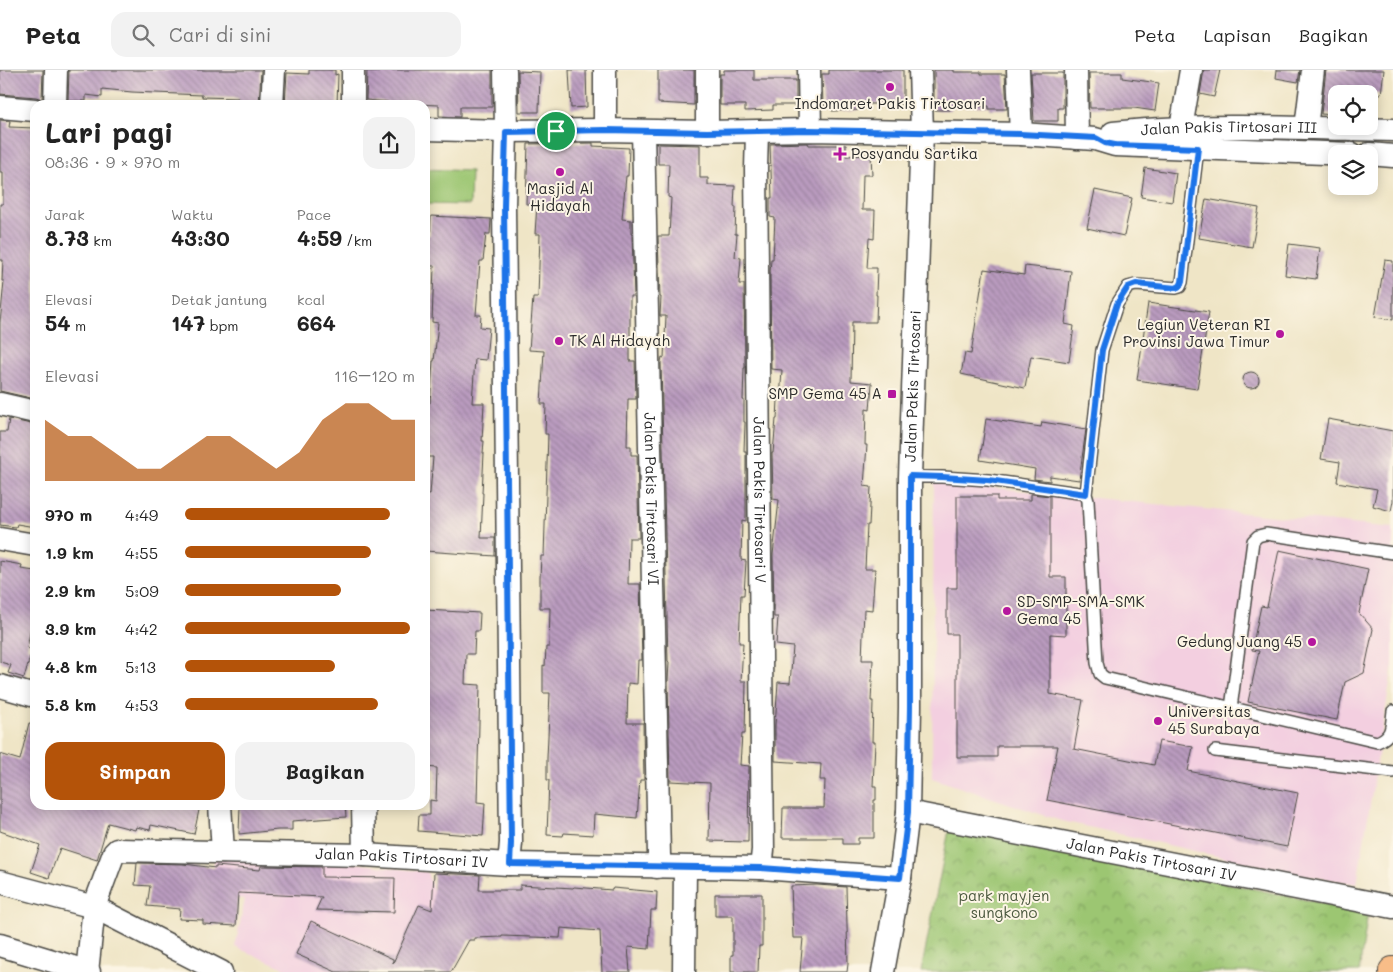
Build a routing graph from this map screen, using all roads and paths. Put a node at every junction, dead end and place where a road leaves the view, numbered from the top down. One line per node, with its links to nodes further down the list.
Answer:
1 (56, 70): 13 (street)
2 (274, 70): 14 (street)
3 (353, 70): 15 (street)
4 (505, 70): 25 (street)
5 (605, 70): 21 (street)
6 (707, 70): 26 (street)
7 (809, 70): 22 (street)
8 (920, 70): 28 (street, Jalan Pakis Tirtosari)
9 (1018, 70): 29 (street)
10 (1076, 70): 30 (street)
11 (1191, 70): 18 (street)
12 (1313, 70): 19 (street)
13 (55, 100)
14 (272, 100)
15 (353, 100)
16 (0, 107): 17 (street)
17 (30, 110)
18 (1181, 128): 19 (street, Jalan Pakis Tirtosari III); 30 (street, Jalan Pakis Tirtosari III)
19 (1306, 128): 23 (street, Jalan Pakis Tirtosari III)
20 (430, 129): 25 (street, Jalan Pakis Tirtosari III)
21 (605, 130): 24 (street, Jalan Pakis Tirtosari III); 25 (street, Jalan Pakis Tirtosari III)
22 (810, 130): 27 (street, Jalan Pakis Tirtosari III); 28 (street, Jalan Pakis Tirtosari III)
23 (1393, 130)
24 (643, 131): 26 (street, Jalan Pakis Tirtosari III); 54 (street, Jalan Pakis Tirtosari VI)
25 (506, 132): 53 (street)
26 (707, 132): 27 (street, Jalan Pakis Tirtosari III)
27 (757, 132): 56 (street, Jalan Pakis Tirtosari V)
28 (922, 132): 29 (street, Jalan Pakis Tirtosari III); 37 (street, Jalan Pakis Tirtosari)
29 (1020, 134): 30 (street, Jalan Pakis Tirtosari III)
30 (1086, 138): 31 (street, Jalan Pakis Tirtosari III)
31 (1198, 148): 32 (street, Jalan Pakis Tirtosari III); 38 (lane)
32 (1328, 153)
33 (1378, 155): 34 (street)
34 (1393, 156)
35 (0, 404): 36 (street)
36 (30, 411)
37 (910, 476): 38 (lane); 50 (street, Jalan Pakis Tirtosari)
38 (1086, 494): 44 (lane)
39 (0, 539): 40 (street)
40 (30, 544)
41 (1393, 552): 44 (lane)
42 (0, 686): 43 (street)
43 (30, 695)
44 (1231, 708): 45 (lane)
45 (1393, 712)
46 (1215, 751): 47 (lane)
47 (1393, 772)
48 (220, 810): 51 (street)
49 (363, 810): 52 (street)
50 (908, 812): 57 (street, Jalan Pakis Tirtosari); 60 (street, Jalan Pakis Tirtosari IV)
51 (223, 852): 52 (street, Jalan Pakis Tirtosari IV); 59 (street, Jalan Pakis Tirtosari IV)
52 (364, 855): 53 (street, Jalan Pakis Tirtosari IV)
53 (510, 864): 54 (street, Jalan Pakis Tirtosari IV)
54 (657, 866): 55 (street, Jalan Pakis Tirtosari IV)
55 (685, 868): 56 (street, Jalan Pakis Tirtosari IV); 64 (street)
56 (761, 868): 57 (street, Jalan Pakis Tirtosari IV)
57 (900, 878): 65 (street, Jalan Pakis Tirtosari)
58 (0, 882): 59 (street)
59 (94, 907): 62 (street); 63 (street)
60 (1393, 907)
61 (0, 945): 62 (street)
62 (88, 972)
63 (221, 972)
64 (684, 972)
65 (883, 972)

